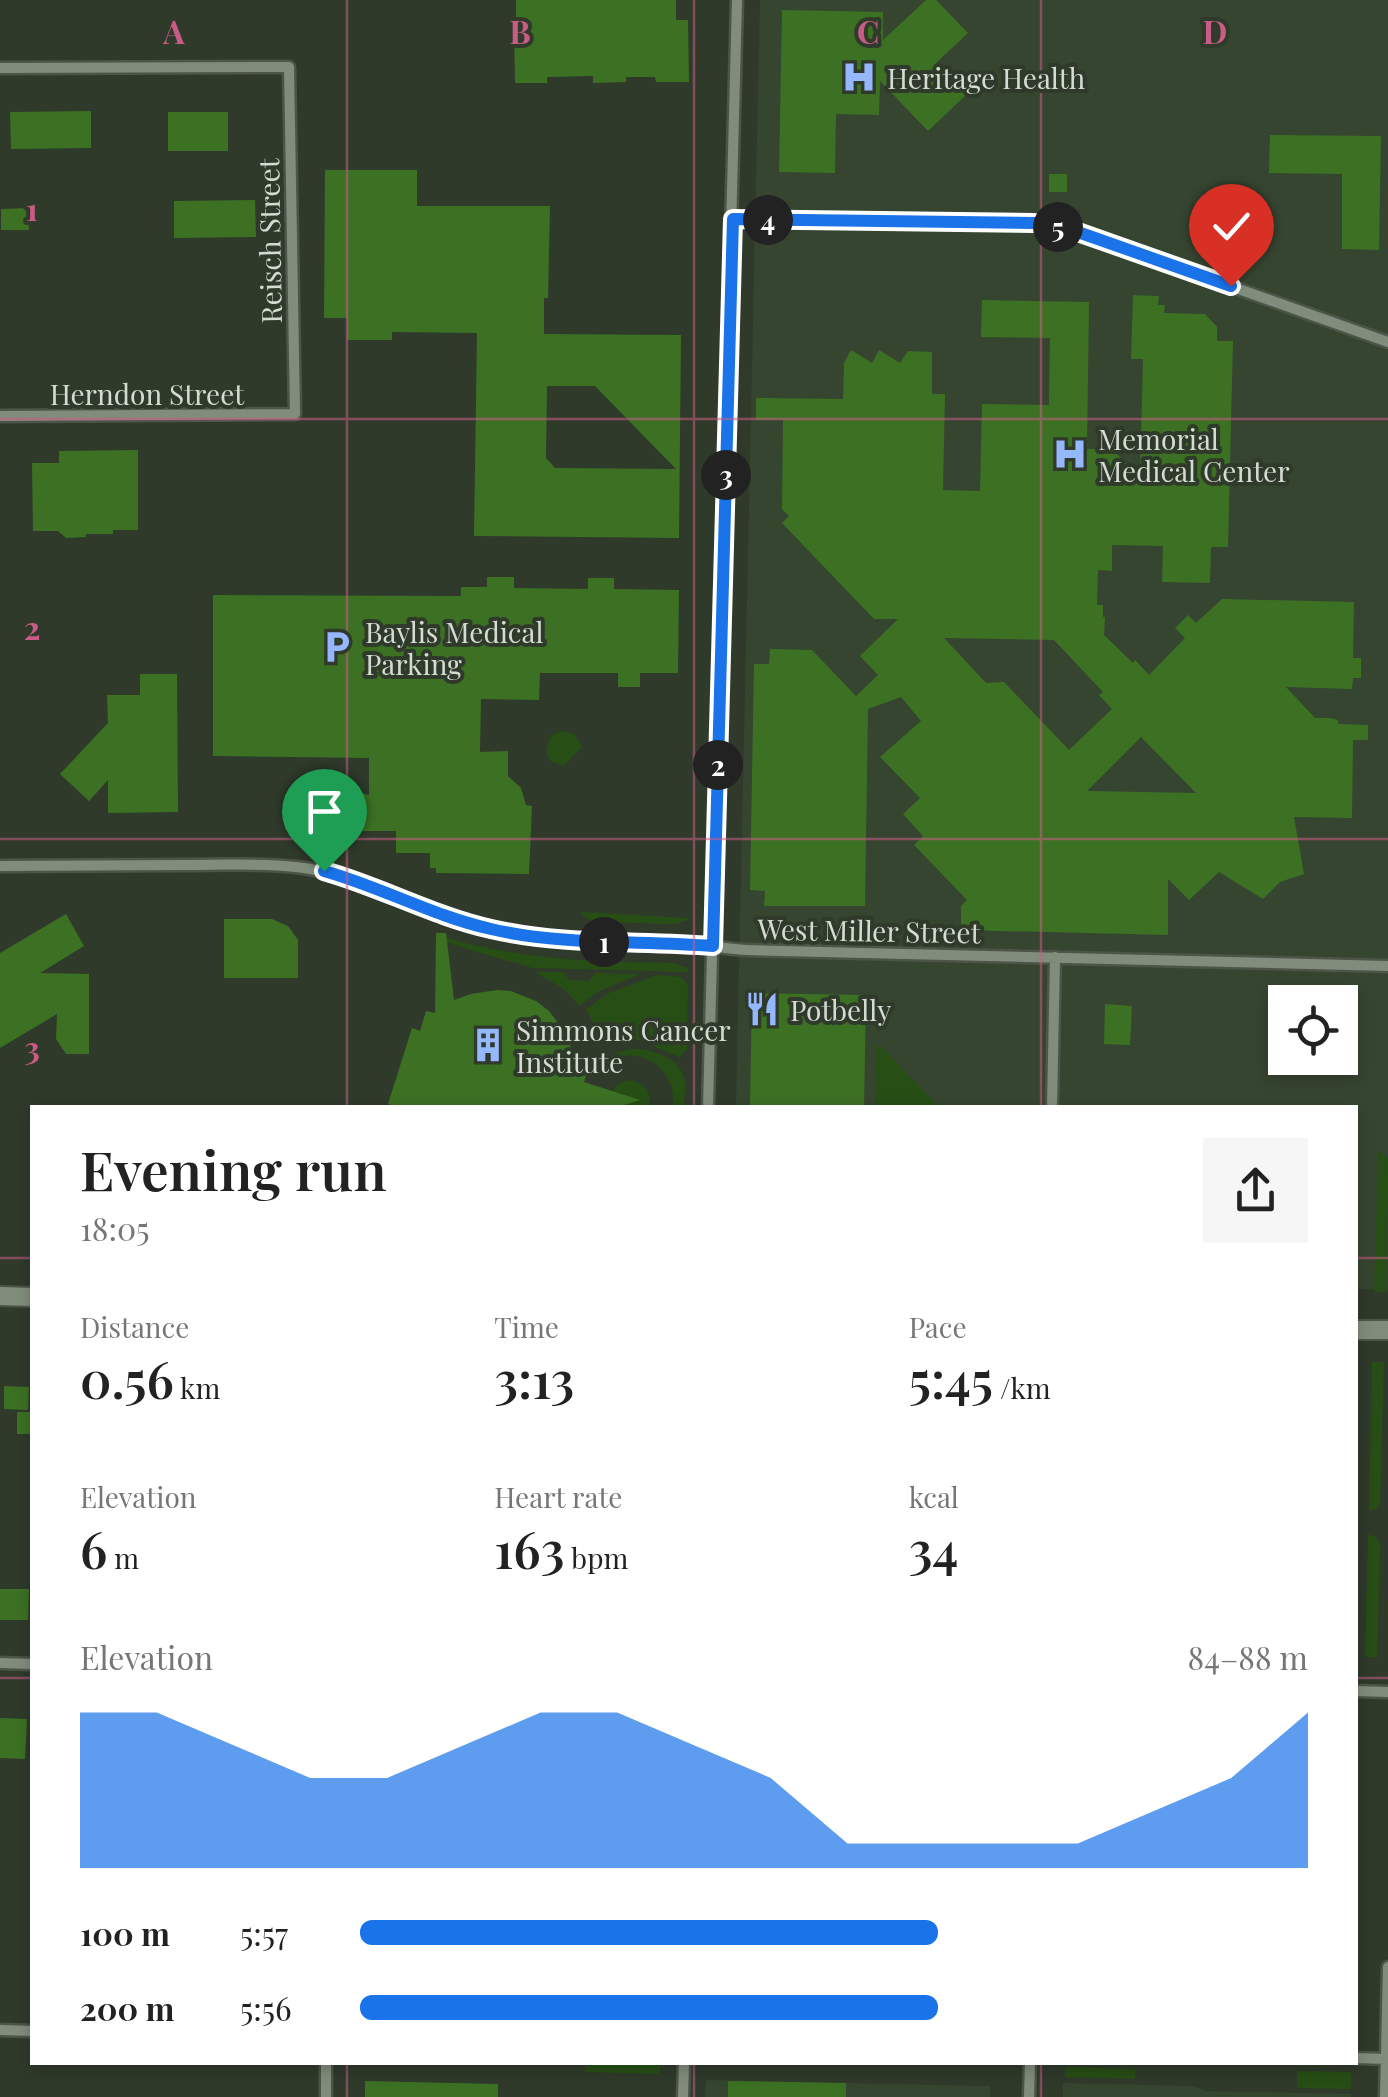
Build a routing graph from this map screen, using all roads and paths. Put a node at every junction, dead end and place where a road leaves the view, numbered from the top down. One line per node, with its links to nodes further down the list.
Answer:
1 (738, 0): 3 (street)
2 (0, 68): 5 (street, Reisch Street)
3 (733, 219): 4 (street); 8 (street)
4 (1388, 342)
5 (295, 414): 6 (street, Herndon Street)
6 (0, 416)
7 (0, 866): 8 (street, West Miller Street)
8 (713, 946): 9 (street, West Miller Street); 11 (street)
9 (1055, 957): 10 (street, West Miller Street); 12 (street)
10 (1388, 966)
11 (708, 1105)
12 (1052, 1105)
13 (0, 1296): 14 (street)
14 (30, 1297)
15 (1358, 1330): 16 (street)
16 (1388, 1330)
17 (0, 1663): 18 (street)
18 (30, 1664)
19 (1358, 1691): 20 (street)
20 (1388, 1692)
21 (1388, 1966): 25 (street)
22 (0, 2030): 23 (street)
23 (30, 2031)
24 (1358, 2058): 25 (street)
25 (1387, 2060): 32 (street)
26 (326, 2065): 29 (street)
27 (684, 2065): 30 (street)
28 (1030, 2065): 31 (street)
29 (326, 2097)
30 (683, 2097)
31 (1029, 2097)
32 (1385, 2097)

